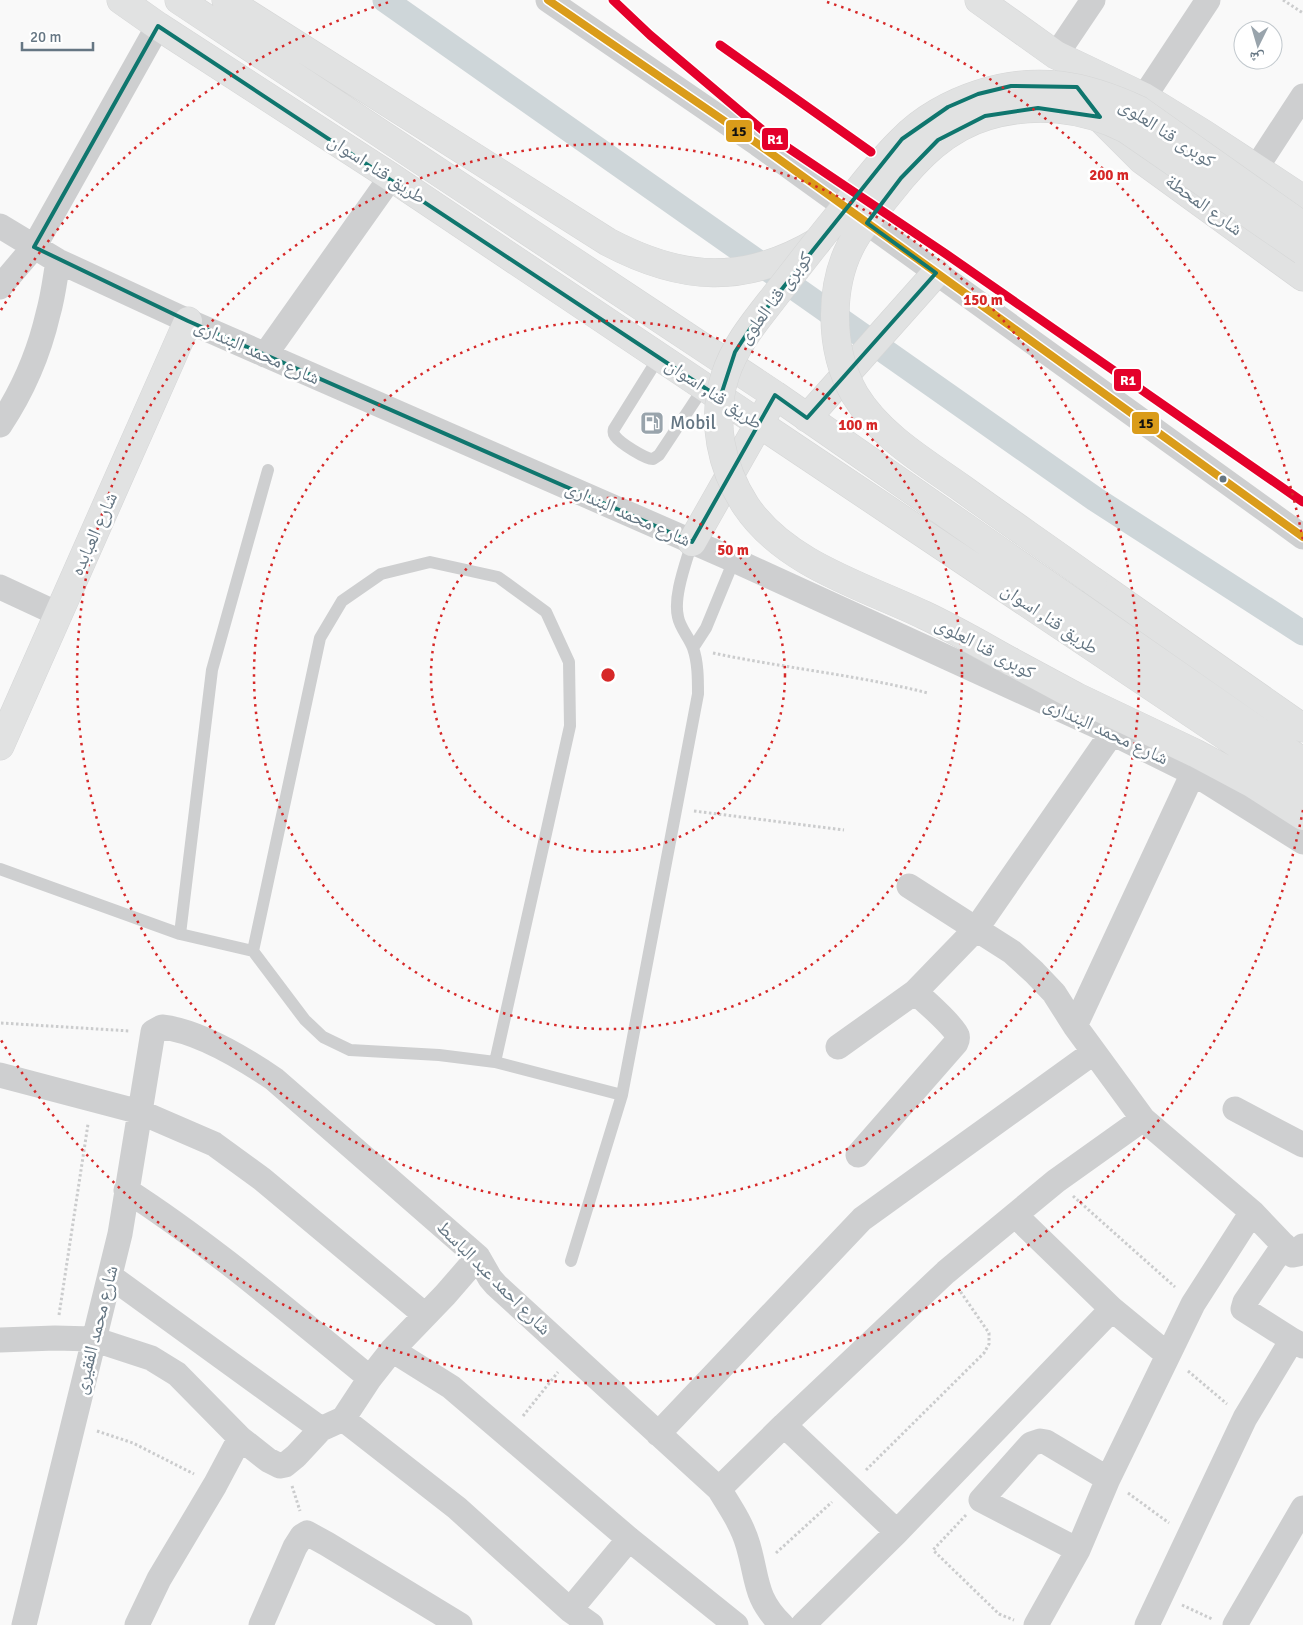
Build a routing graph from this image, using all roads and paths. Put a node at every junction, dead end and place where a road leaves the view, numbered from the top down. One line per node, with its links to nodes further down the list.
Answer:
1 (121, 0): 10 (main road, طريق قنا, اسوان)
2 (179, 0): 27 (main road, طريق قنا, اسوان)
3 (226, 0): 19 (main road)
4 (548, 0): 23 (street)
5 (979, 0): 11 (main road, شارع المحطة)
6 (1093, 0): 11 (street)
7 (1208, 0): 13 (street)
8 (1283, 0): 9 (path)
9 (1303, 13)
10 (158, 26): 15 (main road, طريق قنا, اسوان); 20 (street)
11 (1056, 55): 13 (main road, شارع المحطة); 24 (main road, شارع المحطة)
12 (1303, 96): 14 (street)
13 (1144, 97): 14 (main road, شارع المحطة)
14 (1256, 168): 16 (main road, شارع المحطة)
15 (391, 177): 28 (street); 29 (main road, طريق قنا, اسوان)
16 (1303, 199)
17 (0, 226): 20 (street, شارع محمد البندارى)
18 (1303, 226): 19 (main road, كوبرى قنا العلوى, bridge)
19 (817, 242): 51 (main road, كوبرى قنا العلوى, bridge)
20 (34, 248): 22 (street, شارع محمد البندارى); 25 (street)
21 (1303, 250): 44 (main road, كوبرى قنا العلوى, bridge)
22 (58, 261): 26 (street, شارع محمد البندارى); 35 (street)
23 (936, 273): 33 (main road); 37 (street)
24 (1303, 276)
25 (0, 288)
26 (188, 321): 28 (street, شارع محمد البندارى); 41 (main road, شارع العبابده)
27 (676, 330): 29 (main road); 30 (main road, طريق قنا, اسوان)
28 (266, 355): 38 (street, شارع محمد البندارى)
29 (659, 356): 31 (main road, طريق قنا, اسوان); 31 (lane)
30 (722, 360): 31 (main road); 32 (main road, طريق قنا, اسوان)
31 (704, 387): 34 (main road, طريق قنا, اسوان)
32 (775, 396): 33 (main road, طريق قنا, اسوان); 34 (main road)
33 (807, 418): 47 (main road, طريق قنا, اسوان)
34 (759, 424): 38 (main road); 49 (main road, طريق قنا, اسوان)
35 (0, 425)
36 (268, 470): 57 (lane)
37 (1303, 537)
38 (692, 542): 39 (street, شارع محمد البندارى); 42 (lane)
39 (734, 560): 42 (lane); 45 (street, شارع محمد البندارى)
40 (0, 587): 41 (street)
41 (58, 614): 46 (main road, شارع العبابده)
42 (693, 648): 43 (path); 50 (lane)
43 (928, 693)
44 (1303, 728)
45 (1112, 733): 48 (street, شارع محمد البندارى); 56 (street)
46 (0, 746)
47 (1303, 762)
48 (1193, 773): 53 (street, شارع محمد البندارى); 61 (street)
49 (1303, 793)
50 (676, 809): 52 (path); 67 (lane)
51 (1303, 816)
52 (844, 830)
53 (1303, 842)
54 (0, 869): 57 (lane)
55 (909, 886): 56 (street)
56 (976, 929): 59 (street); 61 (street)
57 (180, 934): 58 (lane)
58 (253, 950): 65 (lane); 65 (lane)
59 (915, 992): 63 (street); 73 (street)
60 (1, 1023): 62 (path)
61 (1075, 1026): 64 (street)
62 (153, 1032): 70 (street, شارع محمد الفقيرى); 79 (street, شارع احمد عبد الباسط)
63 (838, 1047)
64 (1094, 1052): 71 (street); 98 (street)
65 (495, 1062): 67 (lane)
66 (0, 1075): 68 (street)
67 (622, 1095): 80 (lane)
68 (92, 1098): 70 (street); 86 (path)
69 (1235, 1108): 72 (street)
70 (140, 1112): 75 (street, شارع محمد الفقيرى); 85 (street)
71 (1143, 1119): 74 (street); 76 (street)
72 (1303, 1144)
73 (858, 1155)
74 (1056, 1181): 77 (street); 83 (path)
75 (126, 1190): 82 (street, شارع محمد الفقيرى); 93 (street)
76 (1252, 1212): 78 (street); 83 (street)
77 (1015, 1215): 81 (street); 84 (street)
78 (1293, 1245): 89 (street)
79 (478, 1257): 85 (street); 91 (street, شارع احمد عبد الباسط)
80 (571, 1261)
81 (946, 1272): 97 (street); 104 (path)
82 (110, 1276): 87 (street, شارع محمد الفقيرى); 96 (street)
83 (1193, 1304): 92 (street)
84 (1112, 1309): 92 (street); 108 (street)
85 (425, 1315): 90 (street)
86 (55, 1338): 87 (street); 88 (street)
87 (93, 1339): 95 (street, شارع محمد الفقيرى); 100 (street)
88 (0, 1340)
89 (1297, 1343): 94 (street)
90 (392, 1350): 93 (street); 99 (street)
91 (572, 1354): 98 (street, شارع احمد عبد الباسط); 99 (path)
92 (1168, 1355): 94 (path); 102 (street)
93 (370, 1378): 96 (street)
94 (1245, 1418): 110 (street)
95 (73, 1422): 103 (path); 118 (street, شارع محمد الفقيرى)
96 (332, 1424): 101 (street); 115 (street)
97 (784, 1425): 104 (street); 105 (street)
98 (658, 1434): 105 (street, شارع احمد عبد الباسط)
99 (507, 1436): 111 (street)
100 (240, 1438): 101 (street); 103 (street)
101 (285, 1465): 109 (path)
102 (1108, 1479): 106 (street); 110 (path); 112 (street)
103 (215, 1485): 119 (street)
104 (850, 1486): 108 (street); 113 (path)
105 (719, 1489): 113 (street, شارع احمد عبد الباسط)
106 (981, 1500): 112 (street); 116 (path)
107 (1303, 1508): 117 (street)
108 (897, 1532): 125 (street)
109 (307, 1533): 120 (street); 121 (street)
110 (1188, 1537): 114 (street)
111 (629, 1539): 115 (street); 123 (street)
112 (1078, 1550): 116 (street)
113 (755, 1572): 124 (street, شارع احمد عبد الباسط)
114 (1160, 1595): 117 (path); 126 (street)
115 (570, 1610): 122 (street)
116 (1026, 1623)
117 (1227, 1623)
118 (24, 1625)
119 (137, 1625)
120 (262, 1625)
121 (460, 1625)
122 (591, 1625)
123 (736, 1625)
124 (782, 1625)
125 (803, 1625)
126 (1147, 1625)

